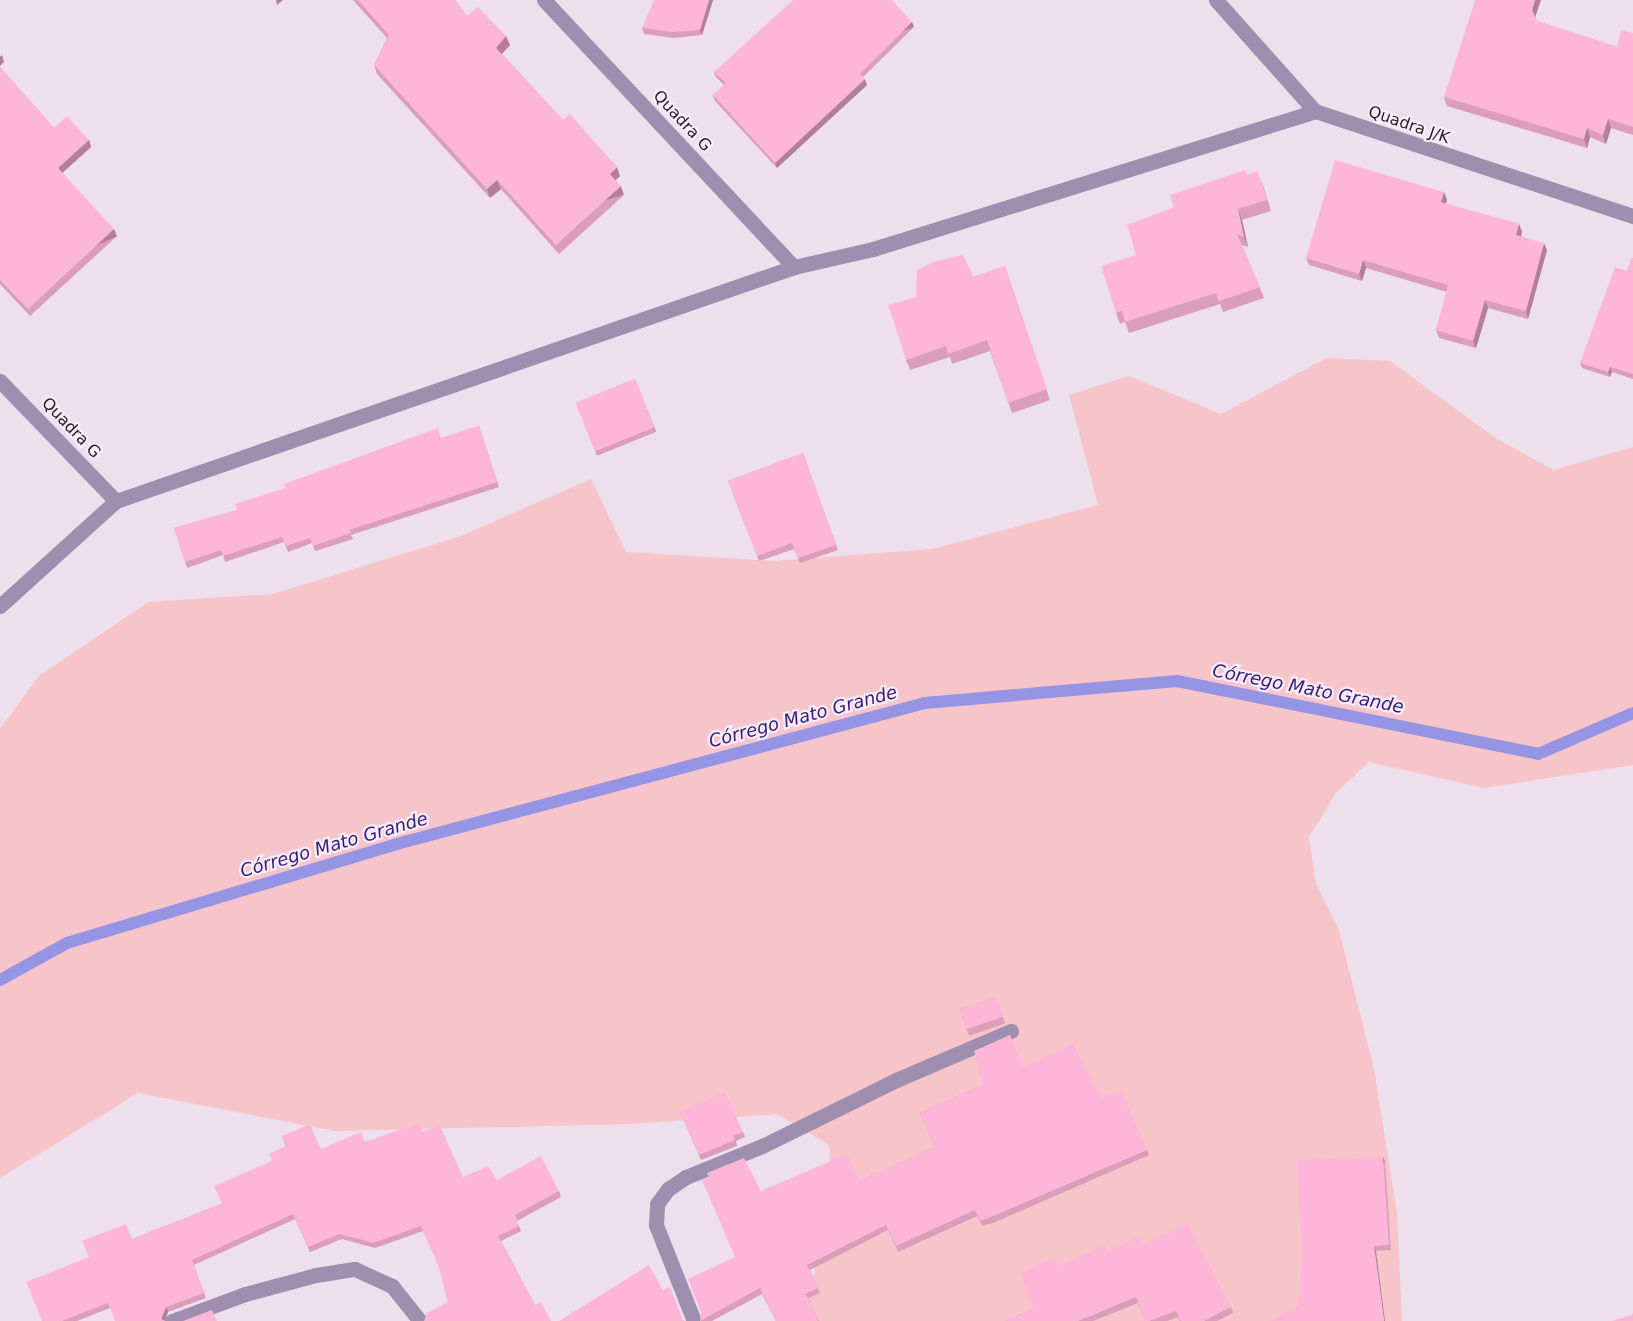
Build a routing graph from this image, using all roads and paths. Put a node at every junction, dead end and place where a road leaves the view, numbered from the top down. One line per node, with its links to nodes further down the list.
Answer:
1 (544, 0): 5 (street, Quadra G)
2 (1216, 0): 3 (street, Quadra J/K)
3 (1315, 111): 4 (street, Quadra J/K); 5 (street)
4 (1633, 216)
5 (794, 267): 7 (street)
6 (0, 381): 7 (street, Quadra G)
7 (116, 501): 8 (street)
8 (0, 606)
9 (1011, 1031): 12 (street)
10 (172, 1321): 11 (street)
11 (420, 1321)
12 (694, 1321)

